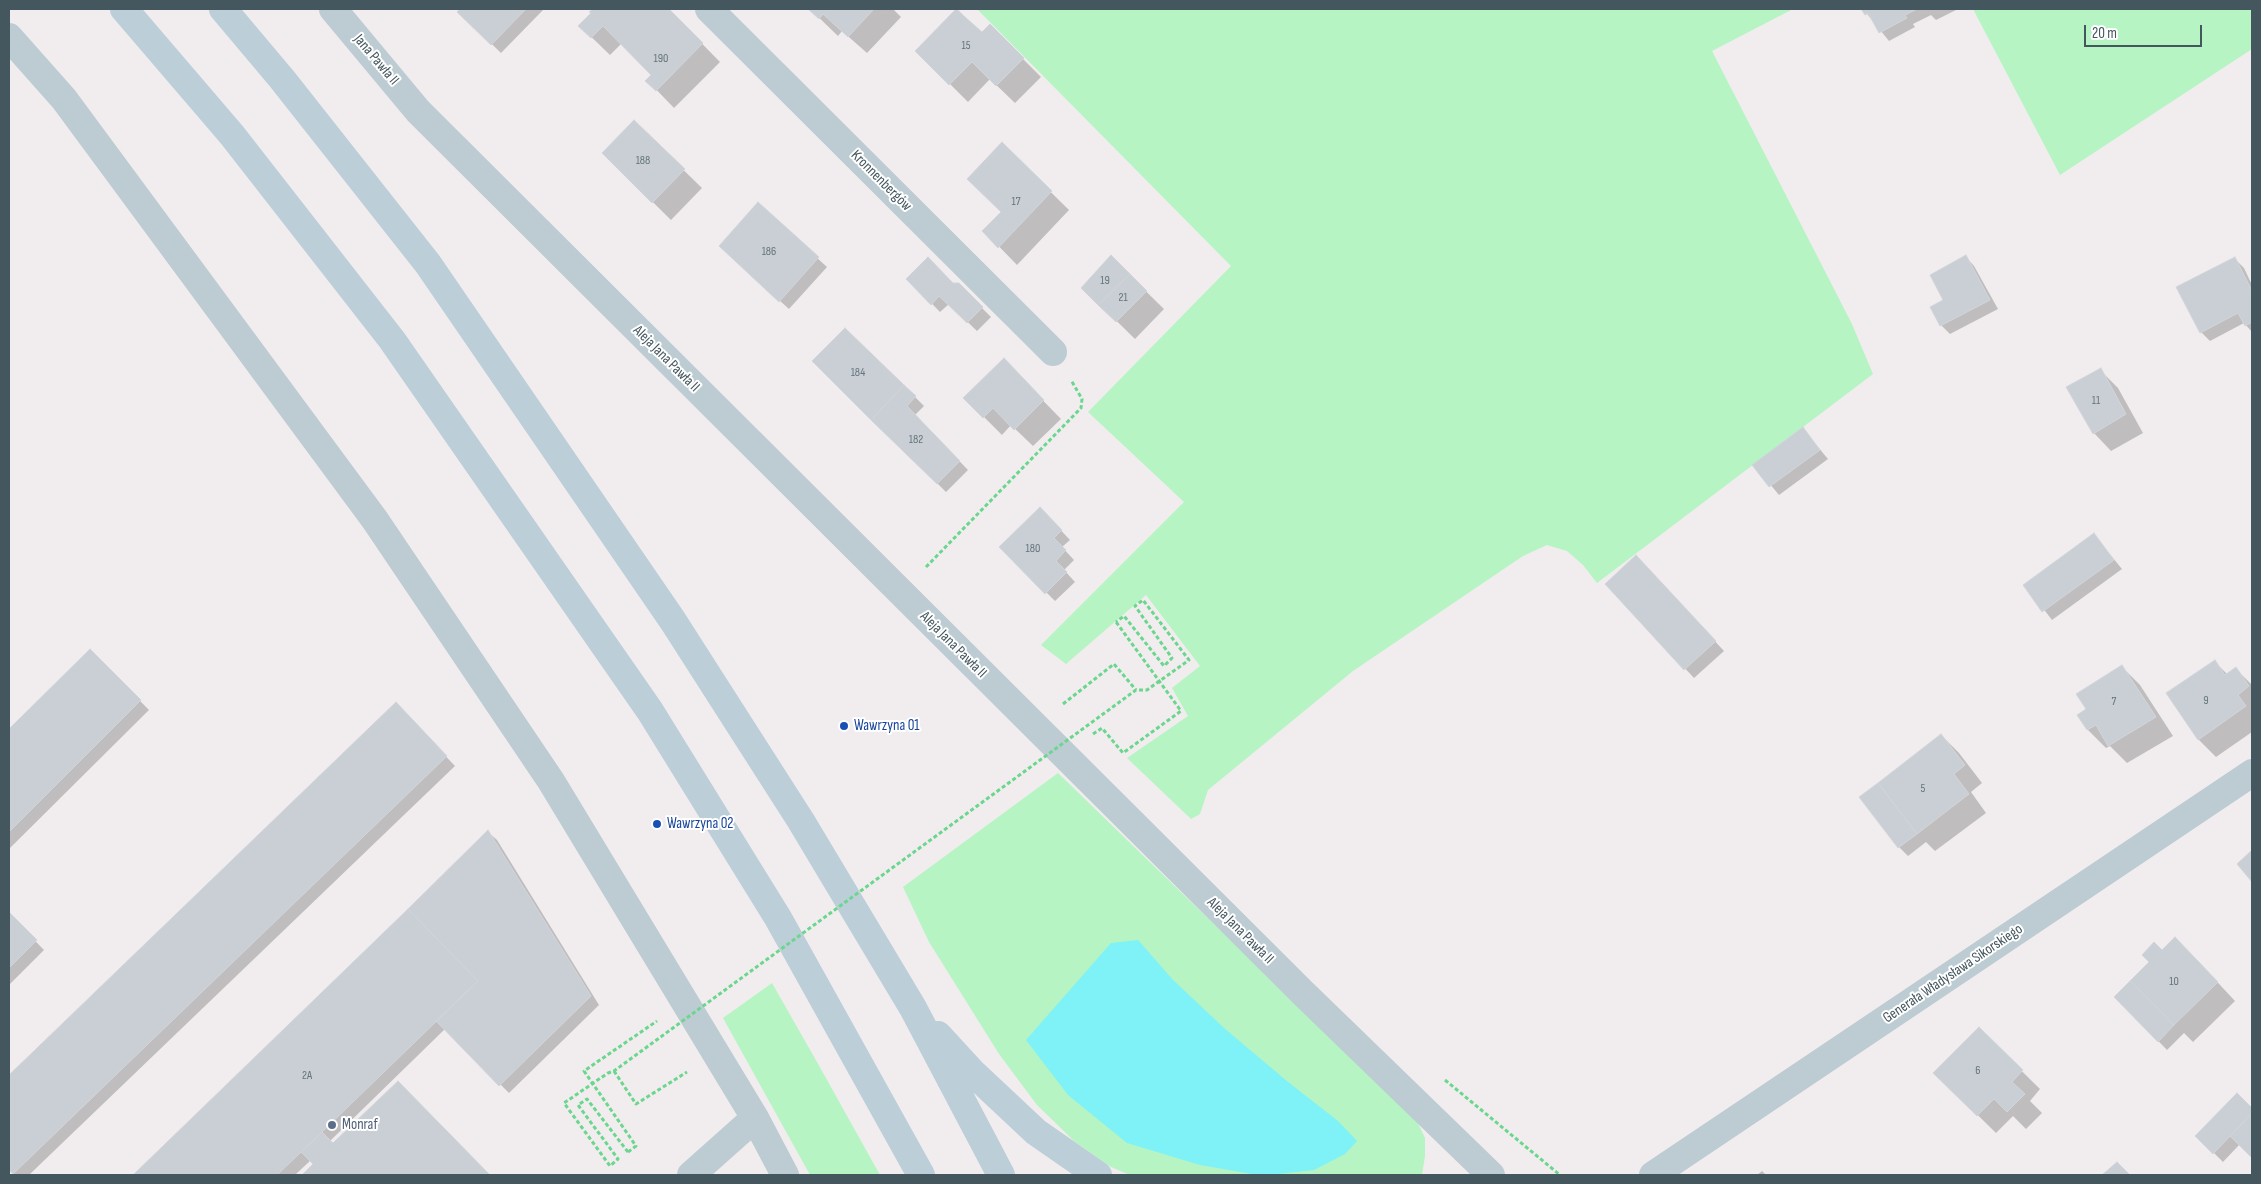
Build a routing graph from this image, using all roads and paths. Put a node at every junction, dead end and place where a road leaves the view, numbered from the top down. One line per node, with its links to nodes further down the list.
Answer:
1 (124, 9): 20 (main road)
2 (223, 9): 13 (main road)
3 (333, 9): 6 (street, Jana Pawła II)
4 (709, 9): 7 (street, Kronnenbergów)
5 (9, 37): 14 (street)
6 (418, 111): 8 (street, Aleja Jana Pawła II)
7 (1053, 352): 8 (path)
8 (901, 593): 23 (street, Aleja Jana Pawła II)
9 (1136, 690): 10 (path); 11 (path, bridge); 15 (path, bridge)
10 (1060, 706)
11 (1090, 736)
12 (2252, 773): 24 (street, Generała Władysława Sikorskiego)
13 (913, 1008): 21 (main road); 22 (main road)
14 (696, 1020): 15 (path, bridge); 17 (street)
15 (614, 1071): 16 (path)
16 (688, 1071)
17 (755, 1118): 18 (street); 19 (street)
18 (691, 1175)
19 (785, 1175)
20 (921, 1175)
21 (1001, 1175)
22 (1098, 1175)
23 (1491, 1175)
24 (1653, 1175)

